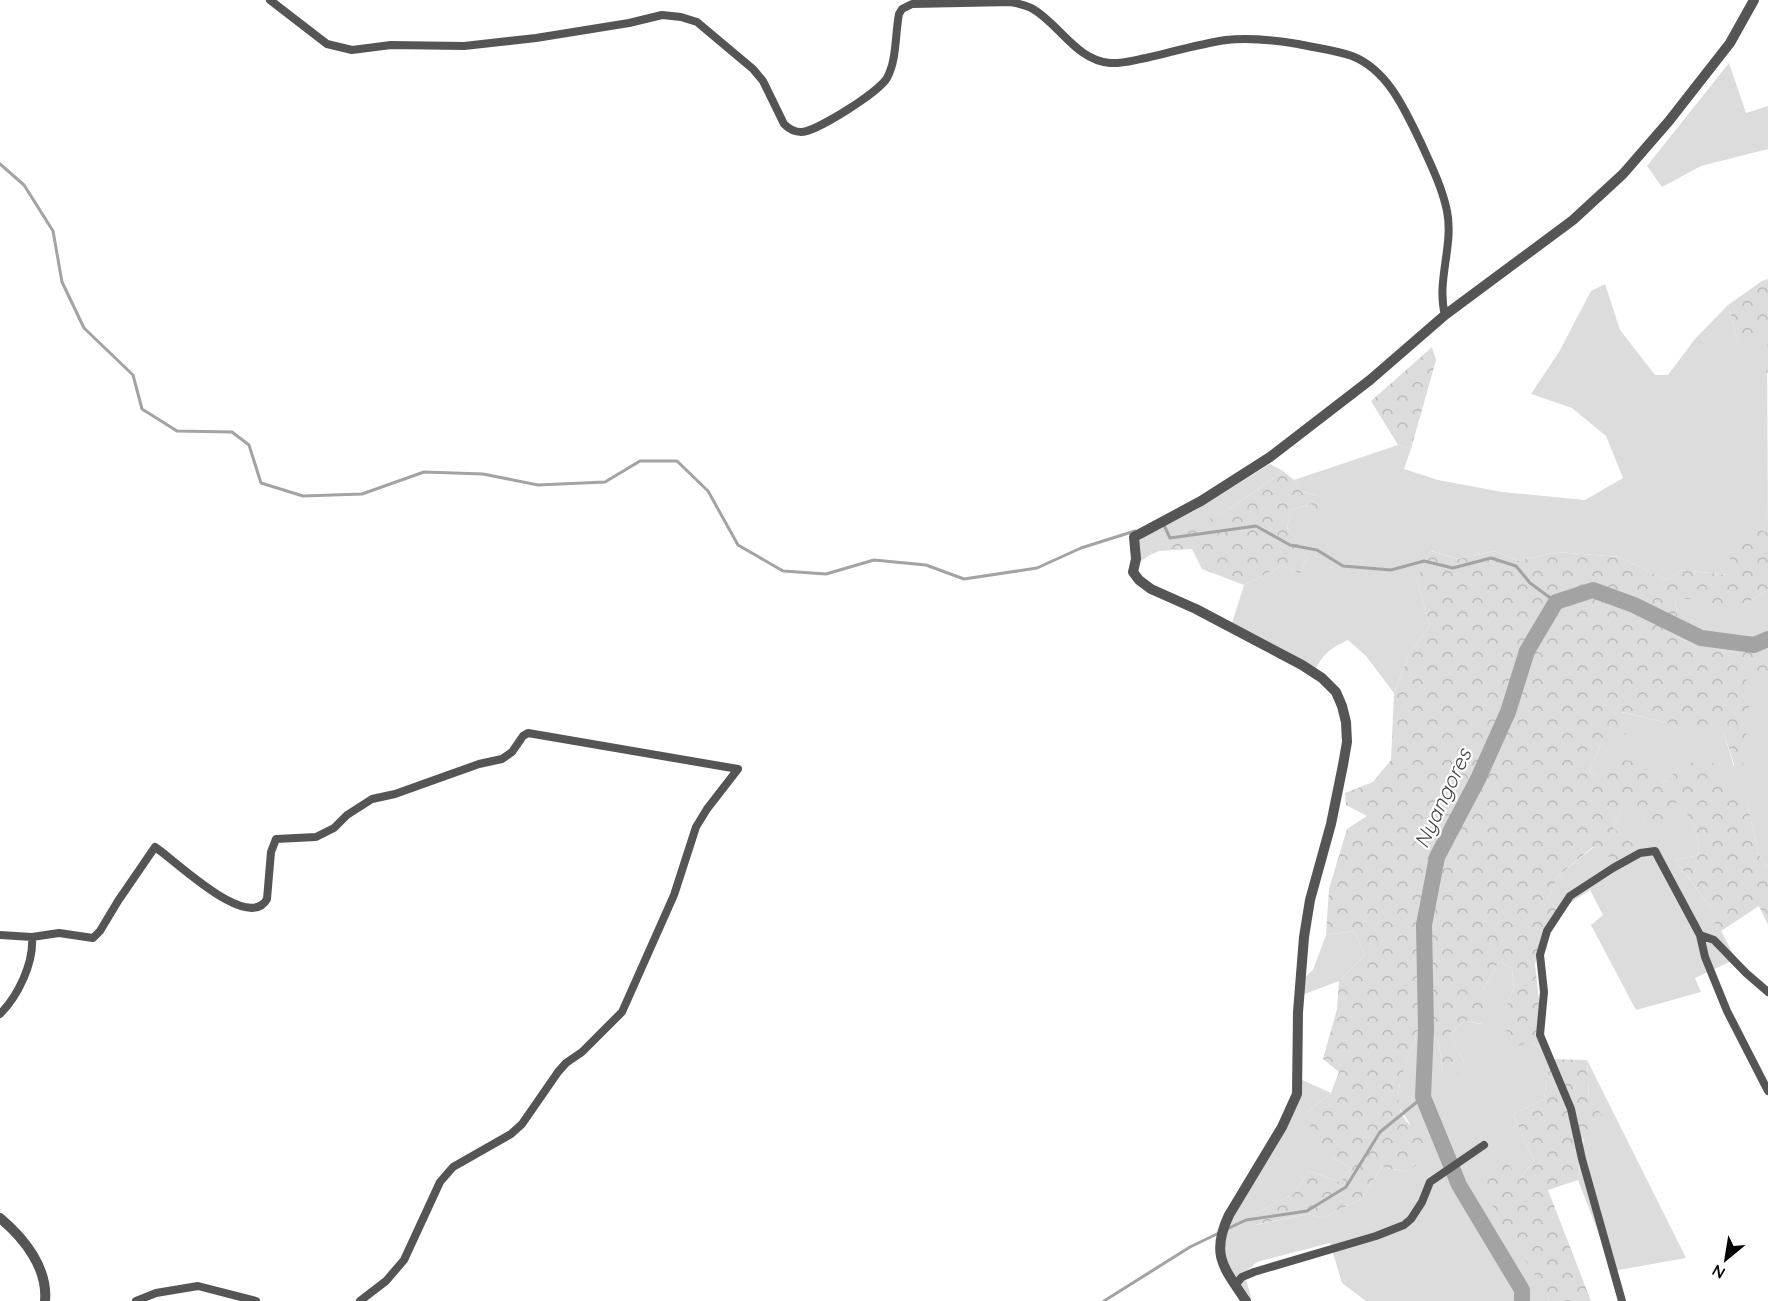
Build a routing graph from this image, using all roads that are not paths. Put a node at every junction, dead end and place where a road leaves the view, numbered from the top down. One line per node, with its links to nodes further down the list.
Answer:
1 (270, 0): 3 (street)
2 (1754, 0): 4 (street)
3 (959, 1): 4 (street)
4 (1445, 315): 13 (street)
5 (0, 935): 7 (street)
6 (1700, 935): 8 (street); 10 (street); 19 (street)
7 (32, 937): 9 (street); 17 (street)
8 (1768, 992)
9 (0, 1014)
10 (1768, 1091)
11 (1484, 1145): 13 (street)
12 (0, 1218): 14 (street)
13 (1235, 1285): 18 (street)
14 (45, 1301)
15 (136, 1301): 16 (street)
16 (256, 1301)
17 (360, 1301)
18 (1246, 1301)
19 (1622, 1301)

